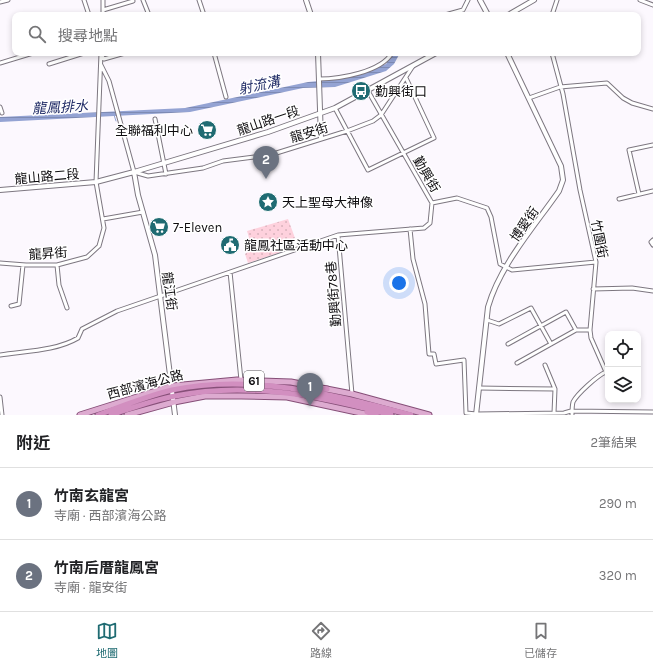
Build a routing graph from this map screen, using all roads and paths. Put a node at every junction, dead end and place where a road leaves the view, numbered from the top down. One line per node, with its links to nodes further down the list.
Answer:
1 (8, 0): 12 (street)
2 (84, 0): 16 (street)
3 (103, 0): 15 (street)
4 (143, 0): 17 (street)
5 (199, 0): 18 (street)
6 (306, 0): 19 (street)
7 (468, 0): 20 (street)
8 (480, 0): 21 (street)
9 (534, 0): 22 (street)
10 (557, 0): 23 (street)
11 (640, 0): 14 (street)
12 (0, 2)
13 (133, 2): 15 (street)
14 (653, 5)
15 (103, 10)
16 (88, 12)
17 (147, 12)
18 (202, 12)
19 (309, 12)
20 (456, 12)
21 (486, 12)
22 (513, 12)
23 (553, 12)
24 (22, 56): 35 (street)
25 (74, 56): 36 (street)
26 (100, 56): 38 (street, 龍昇街)
27 (102, 56): 28 (street)
28 (114, 56)
29 (215, 56): 43 (street)
30 (318, 56): 40 (street)
31 (390, 56): 40 (street)
32 (430, 56): 37 (street, 龍山路一段)
33 (508, 56): 44 (street, 博愛街)
34 (553, 56): 41 (street, 竹圍街)
35 (0, 63)
36 (49, 64)
37 (414, 64): 39 (street, 龍安街); 42 (street, 龍山路一段)
38 (101, 65): 57 (street); 59 (street, 龍昇街)
39 (406, 78): 50 (street, 龍安街); 55 (street)
40 (320, 80): 48 (street)
41 (560, 87): 44 (street); 47 (street); 69 (street, 竹圍街)
42 (368, 91): 46 (street, 龍山路一段); 50 (street, 勤興街)
43 (226, 97)
44 (529, 98): 73 (street, 博愛街)
45 (0, 107): 49 (street)
46 (335, 108): 48 (street, 龍山路一段); 52 (street)
47 (653, 109)
48 (321, 112): 53 (street); 56 (street, 龍山路一段)
49 (2, 113)
50 (381, 115): 52 (street, 龍安街); 55 (street, 勤興街)
51 (154, 119): 56 (street)
52 (347, 131): 53 (street, 龍安街); 55 (street)
53 (321, 138): 58 (street, 龍安街)
54 (653, 144): 62 (street)
55 (403, 153): 64 (street, 勤興街)
56 (163, 164): 57 (street, 龍山路一段); 58 (street)
57 (134, 172): 58 (street, 龍安街); 59 (street, 龍山路一段); 65 (street, 龍江街)
58 (166, 174)
59 (96, 182): 60 (street, 龍山路二段); 66 (street, 龍昇街)
60 (0, 190)
61 (653, 191): 62 (street)
62 (639, 194): 63 (street)
63 (619, 199)
64 (432, 203): 67 (street); 73 (street, 勤興街)
65 (143, 212): 66 (street); 77 (street, 龍江街)
66 (103, 219): 72 (street, 龍昇街)
67 (410, 229): 68 (street); 113 (street)
68 (338, 235): 74 (street); 95 (street, 勤興街78巷)
69 (596, 262): 73 (street); 75 (street, 竹圍街)
70 (0, 263): 71 (street, 龍昇街)
71 (23, 265): 72 (street, 龍昇街); 78 (street)
72 (57, 265): 79 (street)
73 (505, 268): 80 (street, 博愛街)
74 (230, 272): 77 (street); 89 (street)
75 (593, 289): 76 (street); 83 (street, 竹圍街)
76 (653, 291)
77 (161, 296): 86 (street); 94 (street, 龍江街)
78 (11, 306)
79 (68, 308)
80 (487, 320): 81 (street); 91 (street, 博愛街)
81 (541, 326): 82 (street); 84 (street); 85 (street)
82 (576, 330): 83 (street); 85 (street)
83 (590, 330): 99 (street, 竹圍街)
84 (508, 344)
85 (551, 344): 87 (street)
86 (0, 355)
87 (517, 363)
88 (545, 365): 93 (street)
89 (241, 380): 92 (main road, 西部濱海公路 / 61); 94 (main road, 西部濱海公路 / 61)
90 (295, 388): 92 (highway); 94 (highway, 61); 111 (highway, 61)
91 (479, 388): 93 (street); 113 (street, 博愛街)
92 (327, 389): 95 (main road, 西部濱海公路 / 61)
93 (556, 390): 101 (street)
94 (173, 391): 97 (street, 龍江街); 98 (highway, 61); 103 (main road, 西部濱海公路 / 61); 104 (highway, 61); 105 (highway, 61)
95 (352, 394): 112 (main road, 西部濱海公路 / 61)
96 (0, 397): 102 (street)
97 (174, 402): 106 (main road, 西部濱海公路 / 61); 107 (street, 龍江街); 108 (main road, 西部濱海公路 / 61)
98 (340, 402): 109 (highway); 110 (highway, 61)
99 (572, 411): 100 (street); 101 (street); 114 (street, 竹圍街)
100 (653, 412)
101 (554, 413): 113 (street)
102 (2, 415)
103 (80, 415)
104 (98, 415)
105 (111, 415)
106 (127, 415)
107 (176, 415)
108 (370, 415)
109 (376, 415)
110 (390, 415)
111 (411, 415)
112 (429, 415)
113 (477, 415)
114 (572, 415)

